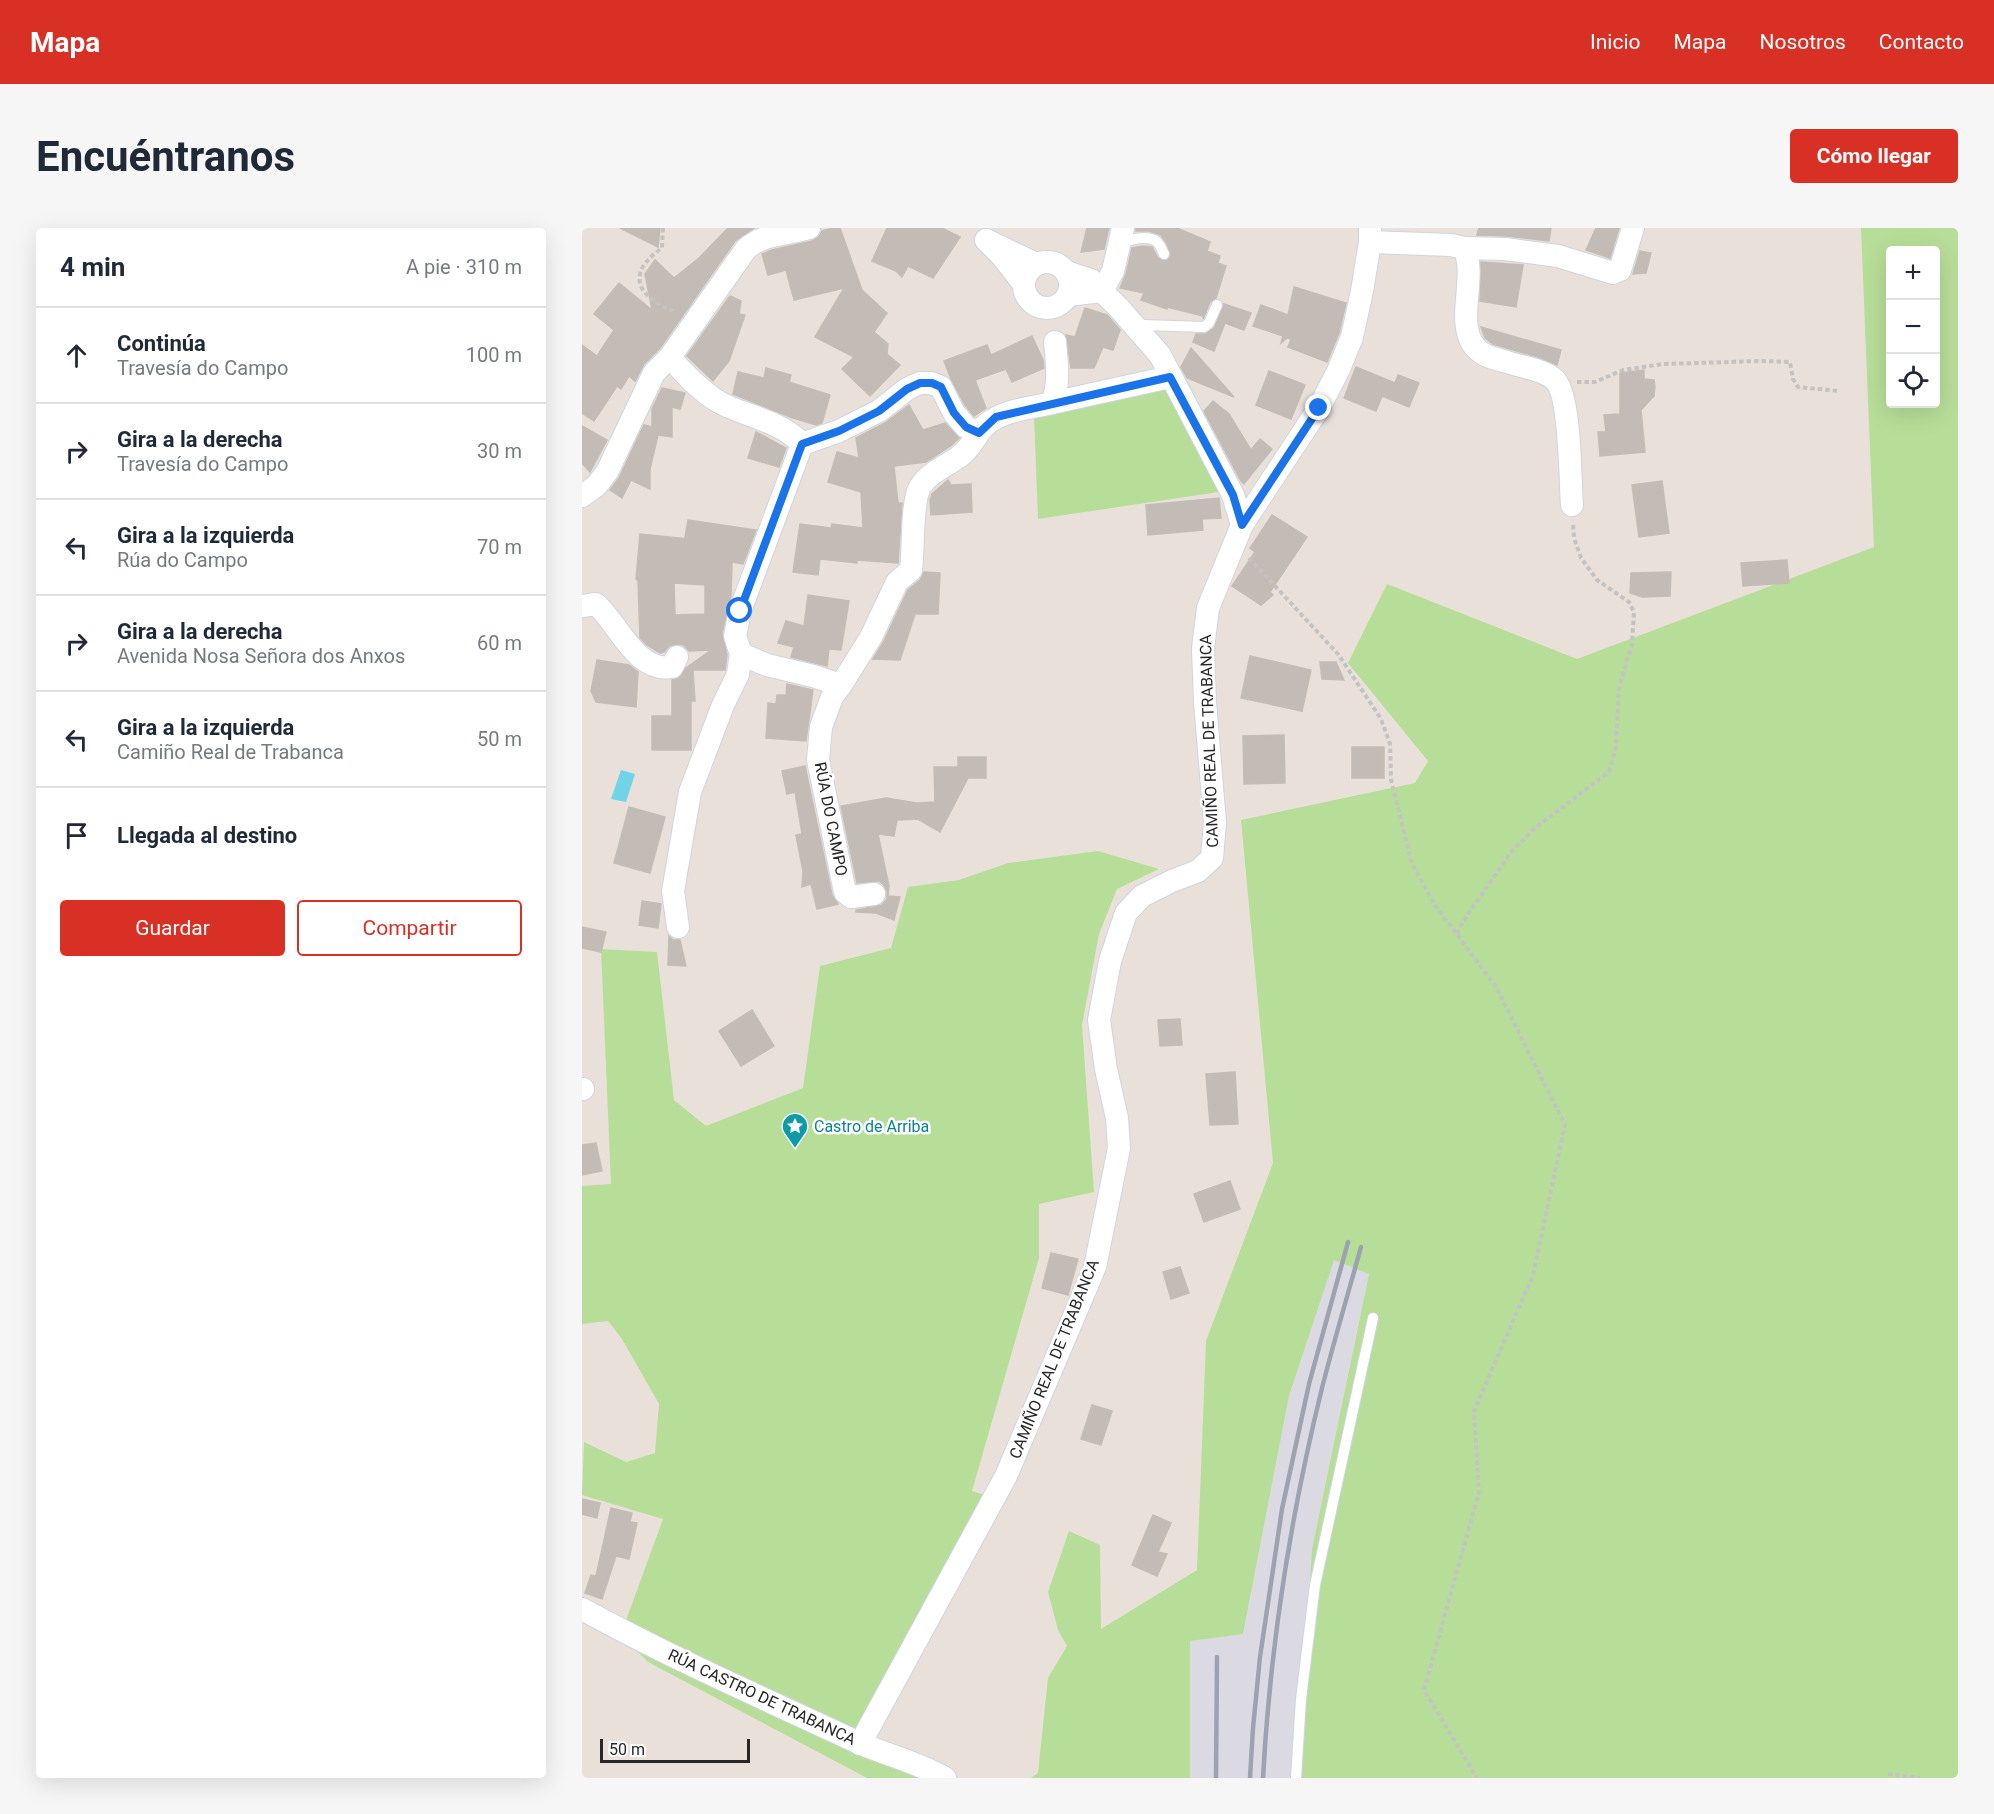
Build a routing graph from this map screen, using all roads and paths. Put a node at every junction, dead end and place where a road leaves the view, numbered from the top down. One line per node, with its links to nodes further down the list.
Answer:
1 (663, 228): 16 (path)
2 (809, 228): 16 (street)
3 (1633, 228): 7 (street, CAMIÑO REAL DE TRABANCA)
4 (977, 234): 9 (street); 11 (street)
5 (1370, 235): 7 (street, CAMIÑO REAL DE TRABANCA); 28 (street, CAMIÑO REAL DE TRABANCA)
6 (1121, 236): 8 (lane); 12 (street)
7 (1464, 248): 21 (street)
8 (1164, 254)
9 (1036, 264): 10 (street); 11 (street)
10 (1066, 272): 12 (street); 13 (street)
11 (1023, 283): 15 (street)
12 (1102, 291): 13 (street); 17 (street)
13 (1065, 300): 15 (street); 18 (street)
14 (1217, 305): 17 (lane)
15 (1037, 307): 18 (street)
16 (695, 320): 19 (street)
17 (1137, 328): 20 (street)
18 (1055, 342): 23 (street)
19 (670, 357): 25 (street); 26 (street)
20 (1170, 377): 23 (street, RÚA DO CAMPO); 28 (street)
21 (1556, 380): 22 (path); 27 (street)
22 (1839, 391)
23 (1052, 403): 24 (street, RÚA DO CAMPO)
24 (979, 433): 25 (street); 32 (street, RÚA DO CAMPO)
25 (802, 444): 30 (street)
26 (582, 496)
27 (1572, 505): 35 (path)
28 (1239, 534): 35 (path); 38 (street, CAMIÑO REAL DE TRABANCA)
29 (582, 606): 31 (street)
30 (741, 654): 32 (street); 34 (street)
31 (677, 657)
32 (841, 685): 33 (street, RÚA DO CAMPO)
33 (874, 894)
34 (678, 927)
35 (1457, 934): 42 (path)
36 (1373, 1318): 41 (lane)
37 (582, 1609): 38 (street, RÚA CASTRO DE TRABANCA)
38 (860, 1744): 40 (street, RÚA CASTRO DE TRABANCA)
39 (1888, 1774): 43 (path)
40 (945, 1778)
41 (1296, 1778)
42 (1476, 1778)
43 (1920, 1778)

